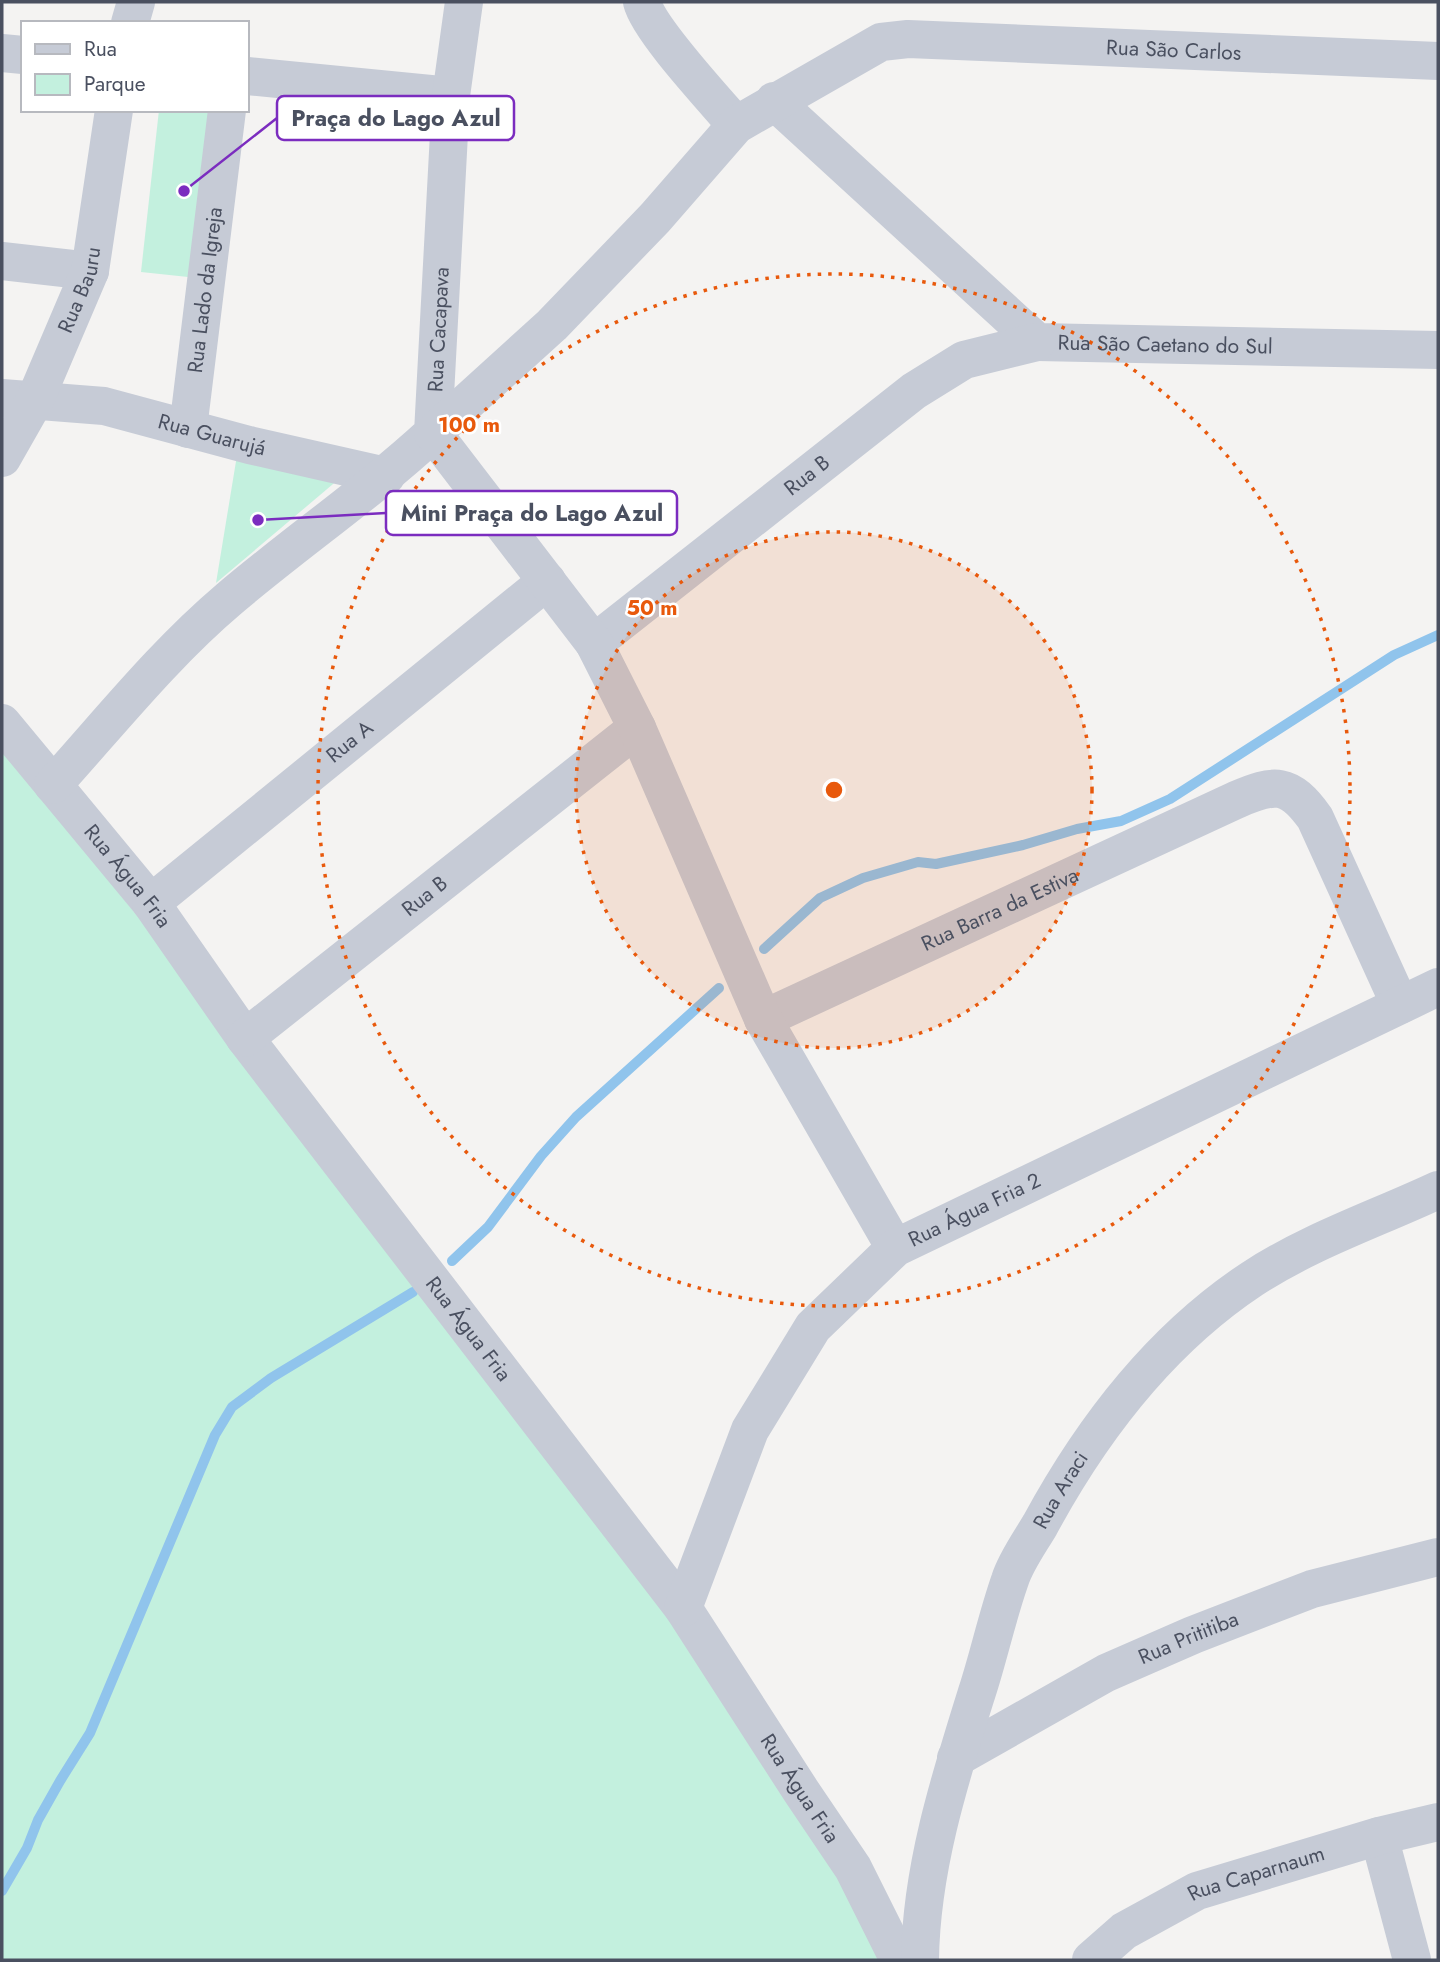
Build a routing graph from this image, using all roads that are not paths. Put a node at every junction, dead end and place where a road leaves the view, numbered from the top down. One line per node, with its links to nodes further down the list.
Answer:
1 (136, 2): 4 (street)
2 (464, 2): 9 (street, Rua Cacapava)
3 (642, 2): 13 (street)
4 (131, 21)
5 (2, 53): 6 (street)
6 (21, 55)
7 (1438, 61): 10 (street, Rua São Carlos)
8 (248, 76): 9 (street)
9 (451, 96): 20 (street, Rua Cacapava)
10 (774, 101): 13 (street, Rua São Carlos); 16 (street, Rua São Caetano do Sul)
11 (114, 112): 15 (street, Rua Bauru)
12 (227, 112): 19 (street, Rua Lado da Igreja)
13 (736, 125): 20 (street, Rua São Carlos)
14 (2, 261): 15 (street)
15 (90, 271): 18 (street, Rua Bauru)
16 (1037, 342): 17 (street, Rua São Caetano do Sul); 24 (street, Rua B)
17 (1438, 350)
18 (18, 399): 19 (street, Rua Guarujá); 21 (street, Rua Bauru)
19 (188, 429): 22 (street, Rua Guarujá)
20 (433, 433): 22 (street); 23 (street)
21 (2, 458)
22 (386, 476): 27 (street)
23 (547, 581): 24 (street); 28 (street, Rua A)
24 (594, 643): 26 (street)
25 (2, 723): 27 (street, Rua Água Fria)
26 (637, 728): 31 (street); 32 (street, Rua B)
27 (52, 785): 28 (street, Rua Água Fria)
28 (150, 903): 32 (street, Rua Água Fria)
29 (1438, 988): 30 (street, Rua Água Fria 2)
30 (1400, 1005): 31 (street, Rua Barra da Estiva); 34 (street, Rua Água Fria 2)
31 (763, 1019): 34 (street)
32 (245, 1038): 36 (street, Rua Água Fria)
33 (1438, 1190): 37 (street, Rua Araci)
34 (895, 1248): 36 (street, Rua Água Fria 2)
35 (1438, 1558): 37 (street, Rua Prititiba)
36 (683, 1608): 41 (street, Rua Água Fria)
37 (956, 1758): 42 (street, Rua Araci)
38 (1438, 1822): 39 (street, Rua Caparnaum)
39 (1379, 1836): 40 (street, Rua Caparnaum); 44 (street)
40 (1129, 1946): 43 (street, Rua Caparnaum)
41 (899, 1960)
42 (920, 1960)
43 (1091, 1960)
44 (1412, 1960)

